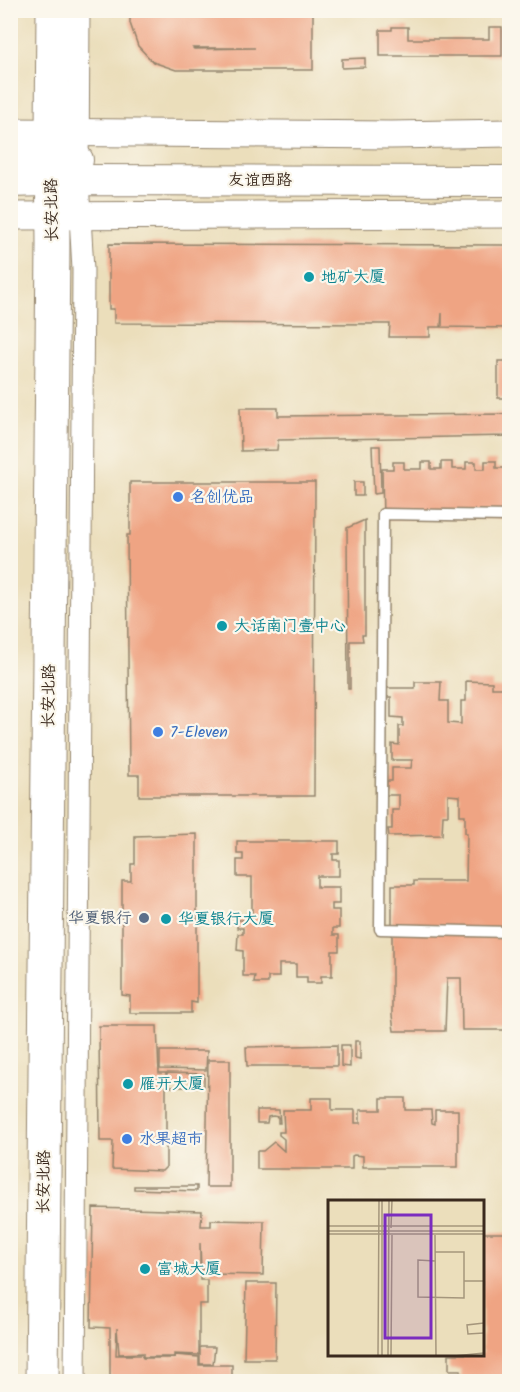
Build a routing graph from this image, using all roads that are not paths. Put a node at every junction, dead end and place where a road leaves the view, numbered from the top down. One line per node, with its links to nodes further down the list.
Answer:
1 (53, 10): 5 (main road, 长安北路)
2 (79, 10): 5 (street)
3 (10, 132): 5 (street)
4 (510, 133): 5 (street)
5 (65, 158): 6 (main road, 友谊西路); 7 (main road, 友谊西路); 8 (main road, 友谊西路); 9 (main road, 友谊西路); 12 (main road, 长安北路)
6 (10, 159)
7 (510, 165)
8 (510, 181)
9 (10, 182)
10 (510, 214): 12 (street)
11 (10, 216): 12 (street)
12 (66, 216): 15 (main road, 长安北路); 16 (street)
13 (510, 516): 14 (lane)
14 (510, 932)
15 (42, 1382)
16 (75, 1382)

